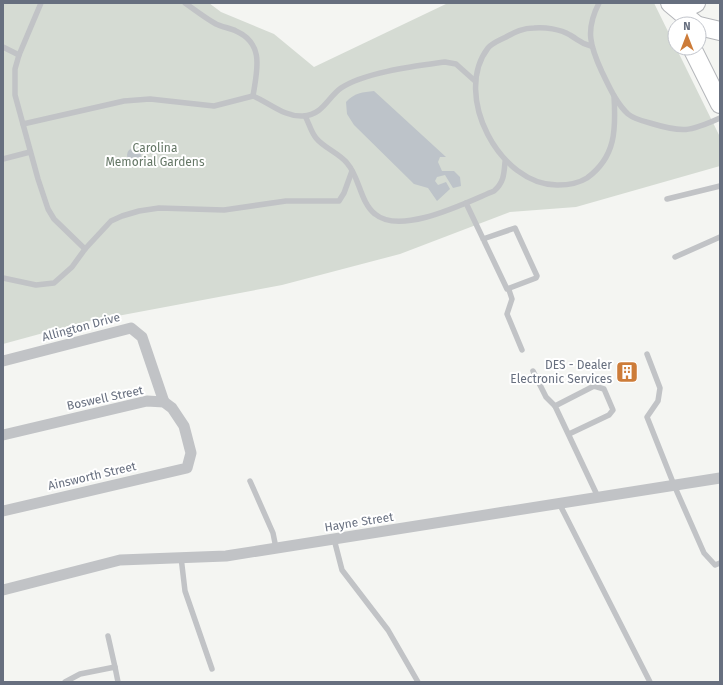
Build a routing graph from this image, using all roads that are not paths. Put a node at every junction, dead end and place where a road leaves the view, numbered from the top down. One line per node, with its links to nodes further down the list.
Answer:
1 (41, 3): 13 (lane)
2 (184, 3): 17 (lane)
3 (599, 3): 11 (lane)
4 (670, 3): 7 (main road); 8 (main road)
5 (678, 3): 6 (main road)
6 (696, 3)
7 (676, 16)
8 (685, 16)
9 (707, 28): 10 (main road)
10 (720, 31)
11 (591, 46): 16 (lane); 18 (lane)
12 (3, 47): 13 (lane)
13 (19, 55): 23 (lane)
14 (696, 56): 20 (main road)
15 (720, 71): 19 (main road)
16 (475, 81): 21 (lane); 26 (lane)
17 (253, 96): 21 (lane); 23 (lane)
18 (614, 96): 22 (lane); 26 (lane)
19 (720, 99)
20 (720, 104)
21 (305, 116): 27 (lane)
22 (720, 118)
23 (23, 124): 24 (lane)
24 (30, 152): 25 (lane); 33 (lane)
25 (3, 159)
26 (505, 162): 30 (lane)
27 (352, 171): 30 (lane); 33 (lane)
28 (720, 186): 29 (lane)
29 (667, 199)
30 (466, 203): 32 (lane)
31 (720, 237): 34 (lane)
32 (483, 239): 36 (lane); 36 (lane)
33 (85, 249): 35 (lane)
34 (675, 257)
35 (3, 278)
36 (508, 290): 37 (lane)
37 (522, 350)
38 (647, 354): 47 (lane)
39 (3, 361): 41 (street, Allington Drive)
40 (533, 371): 42 (lane)
41 (164, 402): 44 (street, Boswell Street); 50 (street, Ainsworth Street)
42 (555, 406): 43 (lane); 43 (lane)
43 (568, 434): 48 (lane)
44 (3, 435)
45 (720, 478): 47 (street, Hayne Street)
46 (250, 481): 52 (lane)
47 (674, 485): 48 (street, Hayne Street); 54 (lane)
48 (598, 497): 49 (street, Hayne Street)
49 (559, 503): 51 (street, Hayne Street); 62 (lane)
50 (3, 511)
51 (334, 539): 52 (street, Hayne Street); 61 (lane)
52 (276, 548): 53 (street, Hayne Street)
53 (181, 557): 55 (street, Hayne Street); 58 (lane)
54 (720, 563)
55 (3, 590)
56 (108, 636): 57 (lane)
57 (115, 667): 59 (lane); 60 (lane)
58 (212, 669)
59 (65, 682)
60 (118, 682)
61 (418, 682)
62 (650, 682)

